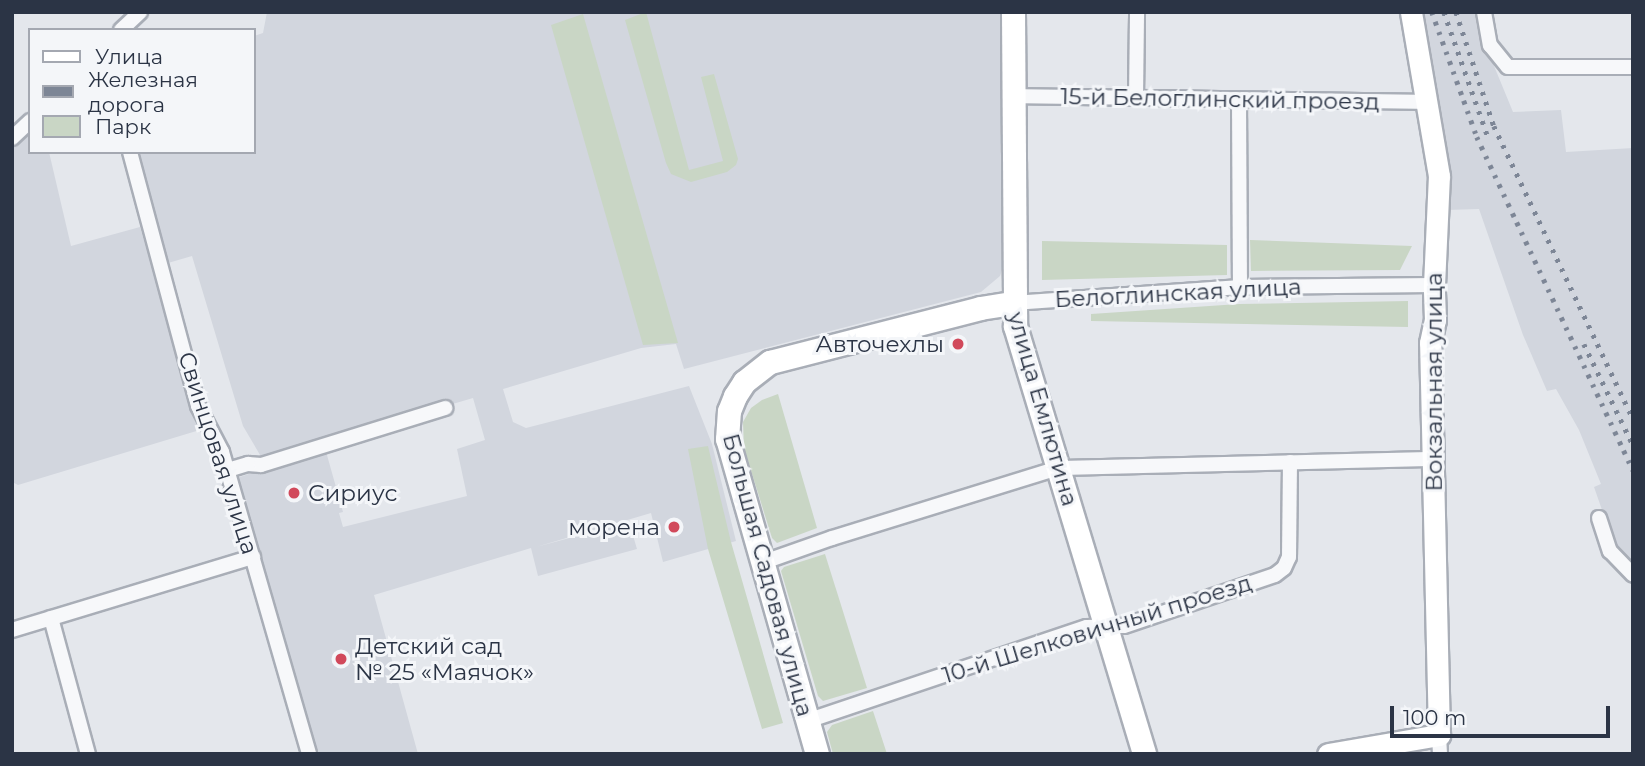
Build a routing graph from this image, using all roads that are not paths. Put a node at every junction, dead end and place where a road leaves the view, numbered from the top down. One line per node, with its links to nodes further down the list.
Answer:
1 (140, 12): 6 (street)
2 (1013, 12): 8 (main road, улица Емлютина)
3 (1137, 12): 9 (street)
4 (1411, 12): 11 (street, Вокзальная улица)
5 (1484, 12): 7 (street)
6 (123, 28)
7 (1633, 67)
8 (1013, 96): 9 (street, 15-й Белоглинский проезд); 17 (main road, улица Емлютина)
9 (1136, 98): 10 (street, 15-й Белоглинский проезд)
10 (1239, 100): 11 (street, 15-й Белоглинский проезд); 16 (street)
11 (1427, 102): 15 (street, Вокзальная улица)
12 (28, 123): 13 (street)
13 (12, 138)
14 (131, 154): 23 (street, Свинцовая улица)
15 (1434, 285): 16 (street, Белоглинская улица); 20 (street, Вокзальная улица)
16 (1240, 287): 17 (street, Белоглинская улица)
17 (1013, 303): 18 (main road, Белоглинская улица); 22 (main road, улица Емлютина)
18 (735, 397): 26 (main road, Большая Садовая улица)
19 (445, 408): 23 (street)
20 (1432, 459): 21 (street); 32 (street, Вокзальная улица)
21 (1290, 462): 22 (street); 29 (street, 10-й Шелковичный проезд)
22 (1058, 468): 26 (street); 29 (main road, улица Емлютина)
23 (228, 470): 25 (street, Свинцовая улица)
24 (1599, 518): 27 (street)
25 (253, 557): 28 (street); 34 (street, Свинцовая улица)
26 (761, 564): 31 (main road, Большая Садовая улица)
27 (1633, 575)
28 (51, 618): 30 (street); 33 (street)
29 (1106, 626): 31 (street, 10-й Шелковичный проезд); 36 (main road, улица Емлютина)
30 (12, 630)
31 (807, 722): 35 (main road, Большая Садовая улица)
32 (1439, 744): 37 (street)
33 (88, 754)
34 (309, 754)
35 (817, 754)
36 (1144, 754)
37 (1328, 754)

